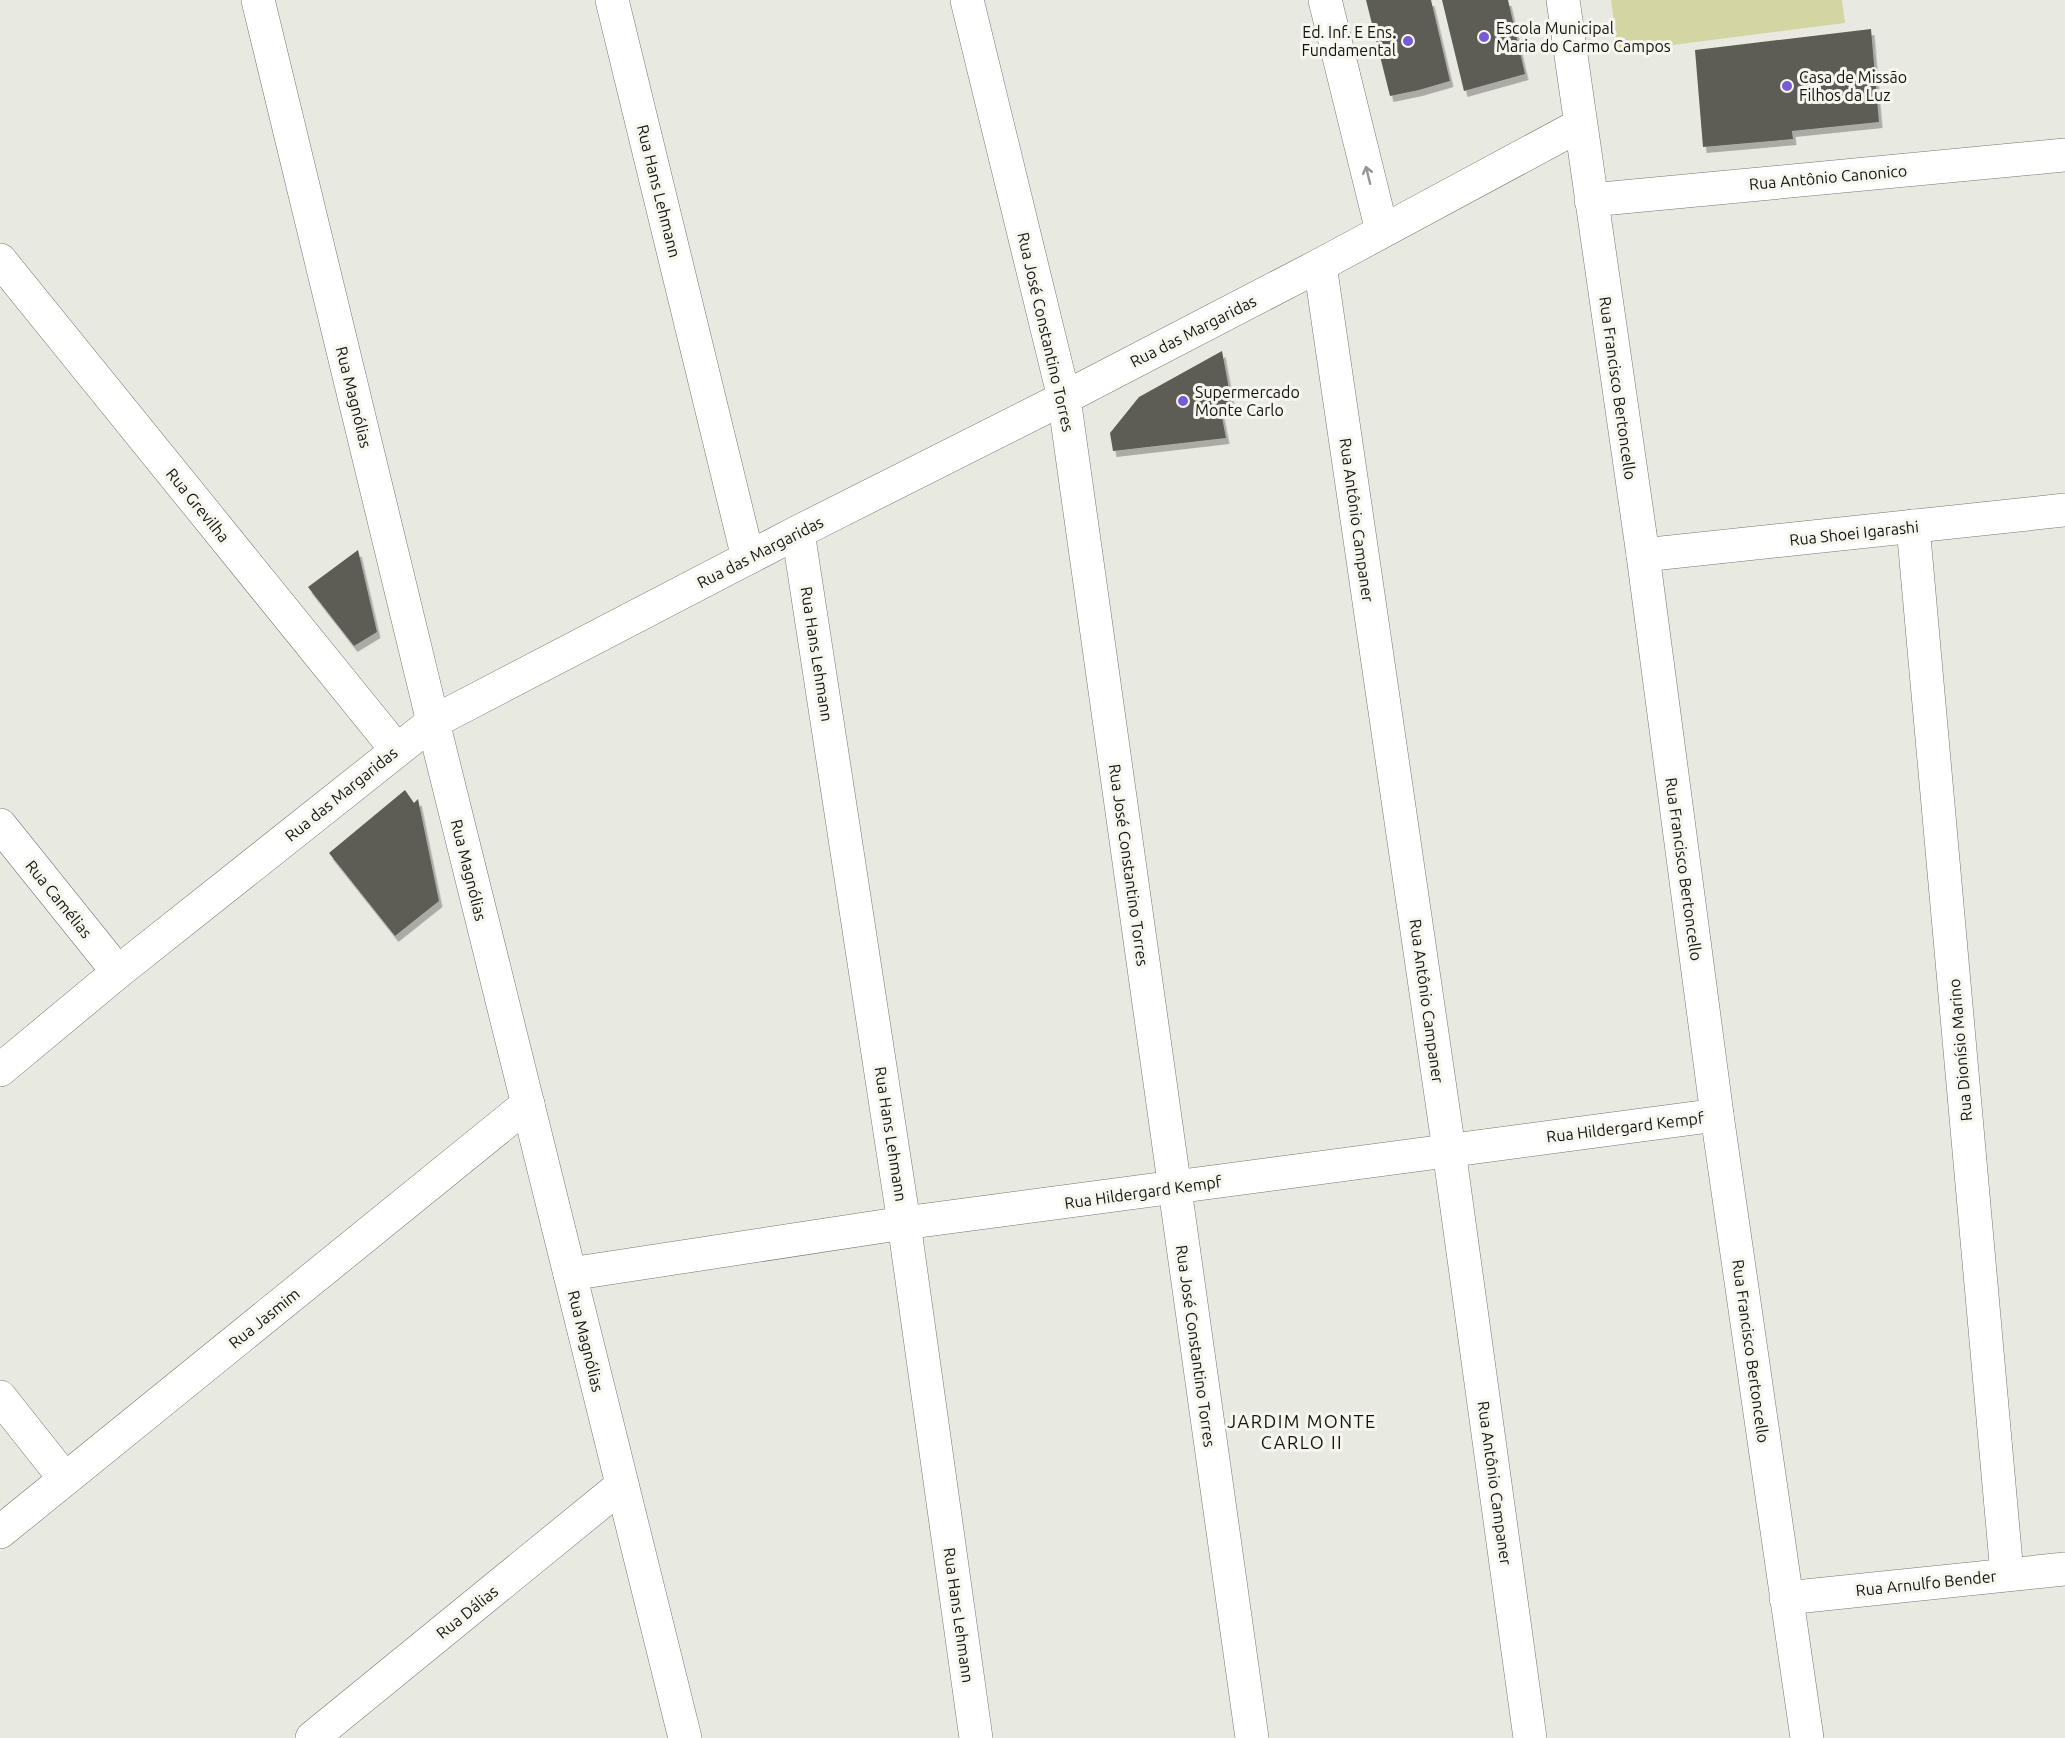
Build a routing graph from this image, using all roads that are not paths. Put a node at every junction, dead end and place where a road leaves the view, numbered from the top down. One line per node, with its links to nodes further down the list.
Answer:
1 (258, 0): 18 (street, Rua Magnólias)
2 (612, 0): 17 (street, Rua Hans Lehmann)
3 (967, 0): 12 (street, Rua José Constantino Torres)
4 (1325, 0): 9 (street, one-way to 4)
5 (1563, 0): 6 (street, Rua Francisco Bertoncello)
6 (1580, 125): 8 (street, Rua Francisco Bertoncello); 9 (street, Rua das Margaridas)
7 (2065, 155): 8 (street, Rua Antônio Canonico)
8 (1591, 200): 16 (street, Rua Francisco Bertoncello)
9 (1383, 231): 11 (street, Rua das Margaridas)
10 (0, 260): 19 (street, Rua Grevilha)
11 (1320, 265): 12 (street, Rua das Margaridas); 25 (street, Rua Antônio Campaner)
12 (1064, 398): 15 (street, Rua das Margaridas); 26 (street, Rua José Constantino Torres)
13 (2065, 510): 14 (street, Rua Shoei Igarashi)
14 (1913, 526): 16 (street, Rua Shoei Igarashi); 34 (street, Rua Dionísio Marino)
15 (798, 532): 17 (street, Rua das Margaridas); 27 (street, Rua Hans Lehmann)
16 (1643, 555): 24 (street, Rua Francisco Bertoncello)
17 (748, 558): 18 (street, Rua das Margaridas)
18 (433, 722): 19 (street, Rua das Margaridas); 23 (street, Rua Magnólias)
19 (396, 749): 21 (street, Rua das Margaridas)
20 (0, 825): 21 (street, Rua Camélias)
21 (118, 972): 22 (street, Rua das Margaridas)
22 (0, 1070)
23 (528, 1104): 28 (street, Rua Magnólias); 30 (street, Rua Jasmim)
24 (1717, 1115): 25 (street, Rua Hildergard Kempf); 35 (street, Rua Francisco Bertoncello)
25 (1449, 1150): 26 (street, Rua Hildergard Kempf); 40 (street, Rua Antônio Campaner)
26 (1174, 1188): 27 (street, Rua Hildergard Kempf); 39 (street, Rua José Constantino Torres)
27 (904, 1223): 28 (street, Rua Hildergard Kempf); 38 (street, Rua Hans Lehmann)
28 (570, 1274): 31 (street, Rua Magnólias)
29 (0, 1398): 30 (street)
30 (65, 1479): 32 (street, Rua Jasmim)
31 (621, 1486): 36 (street, Rua Dálias); 37 (street, Rua Magnólias)
32 (0, 1532)
33 (2065, 1569): 34 (street, Rua Arnulfo Bender)
34 (2007, 1574): 35 (street, Rua Arnulfo Bender)
35 (1786, 1598): 41 (street, Rua Francisco Bertoncello)
36 (312, 1738)
37 (686, 1738)
38 (976, 1738)
39 (1252, 1738)
40 (1530, 1738)
41 (1807, 1738)

